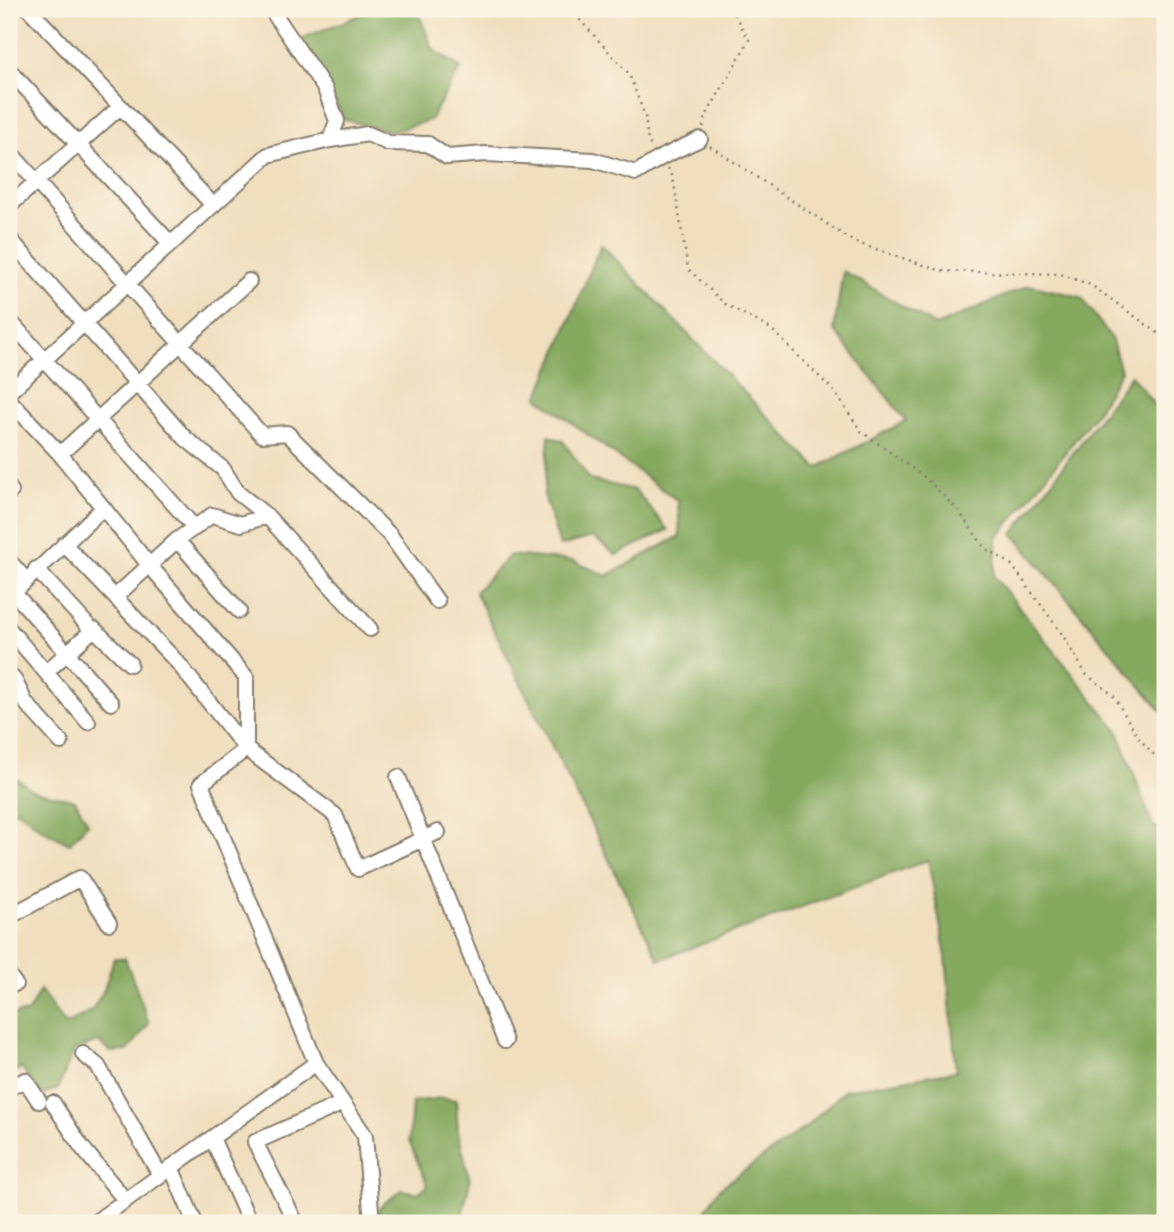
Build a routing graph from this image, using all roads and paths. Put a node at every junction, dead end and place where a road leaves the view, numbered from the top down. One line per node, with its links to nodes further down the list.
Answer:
1 (29, 9): 6 (street)
2 (271, 9): 8 (street)
3 (570, 9): 11 (path)
4 (731, 9): 7 (path)
5 (9, 70): 9 (street)
6 (120, 107): 9 (street); 13 (street)
7 (700, 139): 11 (street); 21 (path)
8 (330, 140): 11 (street); 13 (street)
9 (78, 144): 12 (street); 16 (street)
10 (9, 151): 12 (street)
11 (662, 157): 53 (path)
12 (36, 182): 14 (street); 18 (street)
13 (213, 205): 16 (street)
14 (9, 206)
15 (9, 238): 20 (street)
16 (171, 244): 18 (street)
17 (249, 281): 22 (street)
18 (127, 284): 20 (street); 22 (street)
19 (9, 320): 23 (street)
20 (85, 322): 23 (street); 24 (street)
21 (1165, 338)
22 (181, 343): 24 (street); 40 (street)
23 (44, 359): 25 (street); 27 (street)
24 (138, 383): 27 (street); 30 (street)
25 (9, 392)
26 (9, 400): 28 (street)
27 (98, 420): 28 (street); 31 (street)
28 (60, 454): 29 (street)
29 (103, 508): 33 (street); 35 (street)
30 (267, 516): 31 (street); 43 (street)
31 (195, 528): 32 (street)
32 (177, 541): 35 (street); 41 (street)
33 (64, 544): 36 (street); 39 (street)
34 (9, 561): 37 (street)
35 (150, 566): 39 (street); 52 (street)
36 (36, 569): 37 (street); 44 (street)
37 (26, 580): 38 (street)
38 (10, 592): 45 (street)
39 (115, 597): 52 (street)
40 (437, 601)
41 (239, 611)
42 (9, 629): 47 (street)
43 (370, 629)
44 (92, 630): 45 (street); 46 (street)
45 (67, 653): 47 (street); 49 (street)
46 (130, 664)
47 (46, 672): 50 (street)
48 (9, 674): 51 (street)
49 (111, 703)
50 (88, 722)
51 (61, 742)
52 (246, 749): 56 (street); 61 (street)
53 (1165, 766)
54 (398, 777): 56 (street)
55 (438, 832): 56 (street)
56 (423, 839): 59 (street)
57 (9, 901): 58 (street)
58 (109, 923)
59 (505, 1041)
60 (83, 1054): 65 (street)
61 (316, 1063): 63 (street); 64 (street)
62 (9, 1088): 66 (street)
63 (343, 1103): 71 (street); 72 (street)
64 (212, 1138): 65 (street); 70 (street)
65 (166, 1171): 66 (street); 69 (street)
66 (125, 1200): 67 (street)
67 (111, 1218): 68 (street)
68 (94, 1223)
69 (195, 1223)
70 (250, 1223)
71 (296, 1223)
72 (372, 1223)

